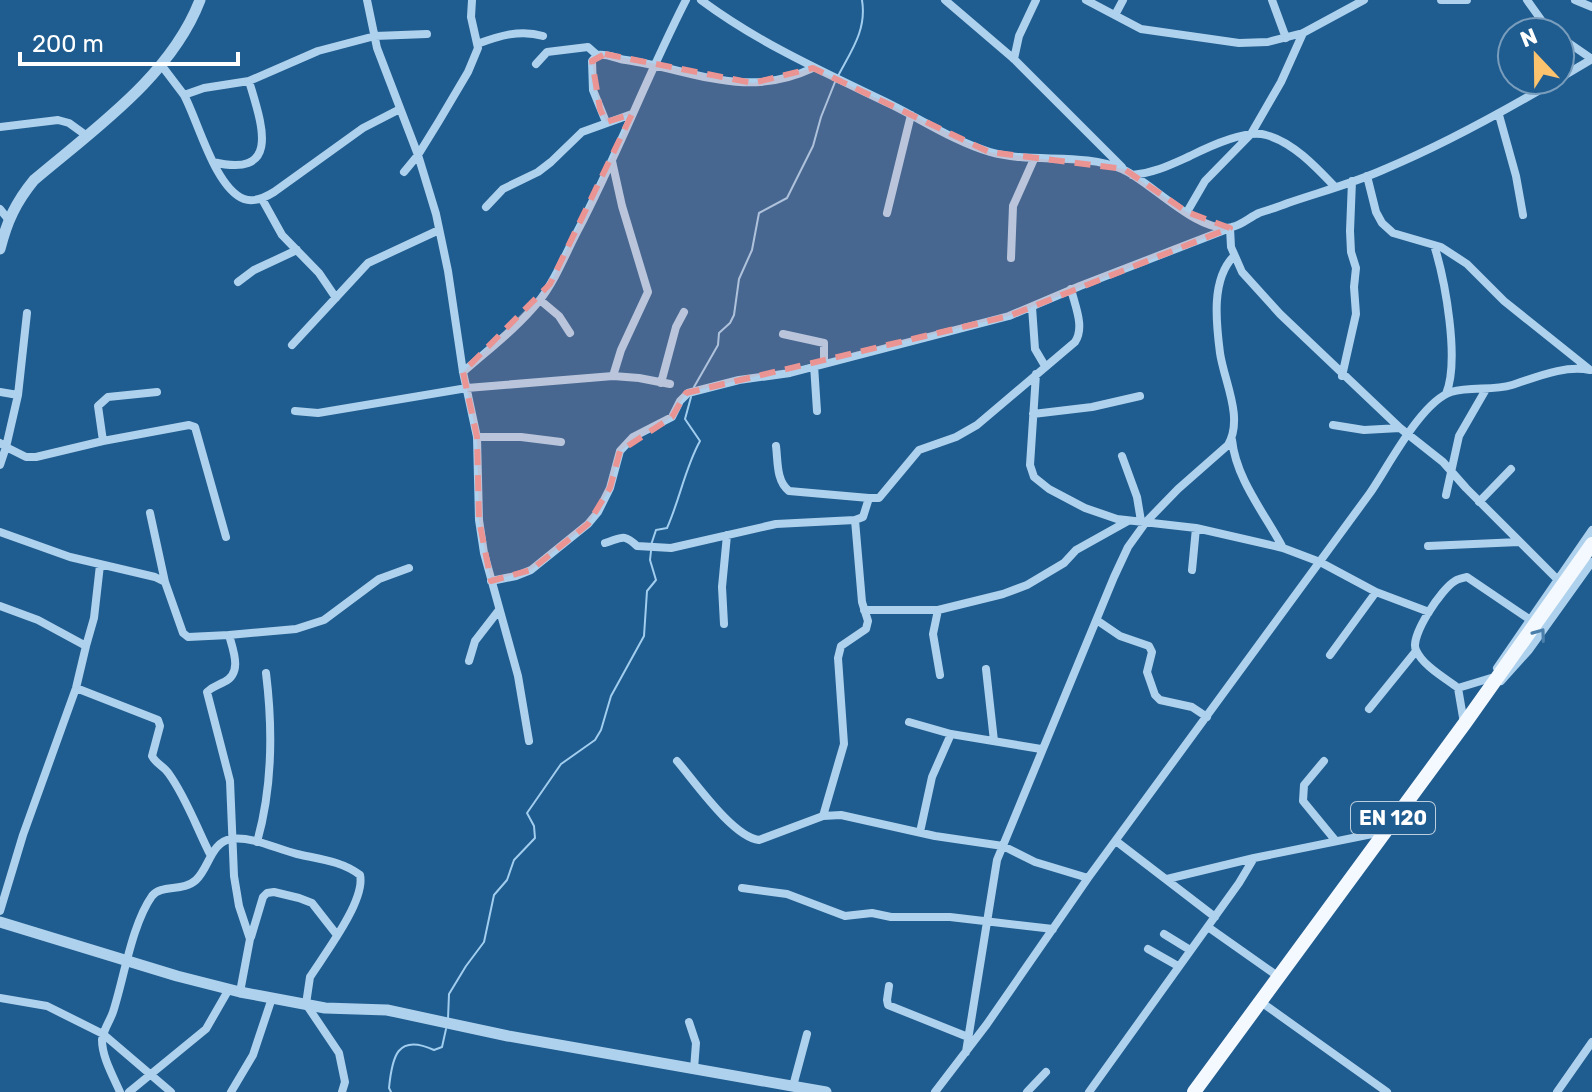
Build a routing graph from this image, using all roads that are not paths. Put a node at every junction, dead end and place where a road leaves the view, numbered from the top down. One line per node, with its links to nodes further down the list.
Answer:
1 (200, 0): 27 (street)
2 (367, 0): 19 (street)
3 (472, 0): 22 (street)
4 (686, 0): 26 (street)
5 (701, 0): 28 (street)
6 (945, 0): 24 (street)
7 (1036, 0): 24 (street)
8 (1086, 0): 16 (street)
9 (1123, 0): 16 (street)
10 (1272, 0): 21 (street)
11 (1362, 0): 17 (street)
12 (1441, 0): 13 (street)
13 (1467, 0)
14 (1575, 0): 15 (street)
15 (1592, 7)
16 (1115, 15): 21 (street)
17 (1303, 33): 21 (street); 38 (street)
18 (427, 34): 19 (street)
19 (375, 36): 29 (street); 32 (street)
20 (543, 36): 22 (street)
21 (1286, 38)
22 (477, 44): 40 (street)
23 (597, 55): 25 (street); 26 (street); 36 (street)
24 (1014, 59): 45 (street)
25 (536, 64)
26 (653, 65): 28 (street); 33 (street)
27 (162, 66): 30 (street); 39 (street)
28 (813, 68): 34 (street)
29 (249, 81): 30 (street); 43 (street)
30 (184, 95): 43 (street)
31 (1530, 96): 35 (street)
32 (400, 109): 40 (street); 49 (street)
33 (632, 114): 36 (street); 42 (street)
34 (911, 115): 41 (street); 53 (street)
35 (1499, 115): 46 (street); 54 (street)
36 (606, 122): 50 (street)
37 (0, 127): 39 (street)
38 (1251, 134): 45 (street); 48 (street); 52 (street)
39 (87, 136): 55 (street)
40 (418, 155): 44 (street); 57 (street)
41 (1034, 159): 45 (street); 62 (street)
42 (612, 160): 66 (street); 79 (street)
43 (212, 161): 49 (street)
44 (404, 172)
45 (1128, 172): 52 (street)
46 (1367, 176): 47 (street); 58 (street)
47 (1352, 181): 48 (street); 80 (street)
48 (1335, 187): 56 (street)
49 (262, 199): 60 (street)
50 (486, 207)
51 (0, 209): 55 (street)
52 (1187, 212): 56 (street)
53 (887, 213)
54 (1523, 215)
55 (4, 226): 59 (street)
56 (1230, 228): 61 (street); 64 (street)
57 (439, 230): 65 (street); 77 (street)
58 (1434, 245): 76 (street); 85 (street)
59 (0, 249)
60 (297, 250): 63 (street); 65 (street)
61 (1234, 256): 80 (street); 94 (street)
62 (1011, 258)
63 (238, 282)
64 (1071, 289): 67 (street); 75 (street)
65 (336, 298): 72 (street)
66 (540, 300): 70 (street); 77 (street)
67 (1032, 307): 73 (street); 75 (street)
68 (684, 312): 79 (street)
69 (27, 313): 86 (street)
70 (570, 333)
71 (783, 334): 73 (street)
72 (292, 345)
73 (824, 363): 74 (street)
74 (814, 365): 89 (street); 126 (street)
75 (1045, 366): 78 (street)
76 (1591, 370): 82 (street)
77 (463, 372): 81 (street)
78 (1036, 374): 90 (street); 104 (street)
79 (613, 376): 81 (street)
80 (1342, 376): 92 (street)
81 (467, 388): 88 (street); 93 (street)
82 (1485, 391): 85 (street); 102 (street)
83 (0, 392): 86 (street)
84 (157, 392): 95 (street)
85 (1446, 394): 92 (street)
86 (18, 395): 97 (street)
87 (1140, 396): 90 (street)
88 (295, 411)
89 (817, 411)
90 (1033, 414): 108 (street)
91 (1333, 425): 92 (street)
92 (1403, 431): 102 (street); 120 (street)
93 (477, 437): 96 (street); 126 (street)
94 (1232, 439): 109 (street); 119 (street)
95 (103, 441): 97 (street); 114 (street)
96 (561, 442)
97 (3, 445): 100 (street)
98 (776, 446): 104 (street)
99 (1122, 456): 109 (street)
100 (0, 465)
101 (1511, 469): 105 (street)
102 (1451, 470): 103 (street); 105 (street)
103 (1446, 495)
104 (869, 498): 107 (street)
105 (1479, 502): 115 (street)
106 (150, 513): 127 (street)
107 (855, 520): 113 (street); 131 (street)
108 (1129, 520): 109 (street); 132 (street)
109 (1143, 522): 110 (street); 135 (street)
110 (1196, 528): 119 (street); 124 (street)
111 (1592, 530): 125 (street)
112 (0, 532): 122 (street)
113 (727, 535): 116 (street); 136 (street)
114 (226, 537)
115 (1519, 542): 118 (street); 125 (street)
116 (605, 543)
117 (1592, 544): 145 (main road, EN 120)
118 (1428, 546)
119 (1283, 548): 120 (street)
120 (1320, 562): 128 (street); 149 (street)
121 (1592, 562): 145 (street, one-way to 121)
122 (100, 565): 127 (street); 138 (street)
123 (409, 568): 137 (street)
124 (1192, 570)
125 (1557, 579): 134 (street)
126 (491, 581): 130 (street)
127 (165, 582): 137 (street)
128 (1376, 592): 133 (street); 140 (street)
129 (0, 606): 138 (street)
130 (499, 610): 141 (street); 153 (street)
131 (864, 610): 132 (street); 158 (street)
132 (938, 610): 144 (street)
133 (1429, 612): 134 (street); 139 (street)
134 (1529, 619): 145 (street)
135 (1098, 621): 149 (street); 155 (street)
136 (724, 624)
137 (229, 635): 161 (street)
138 (86, 646): 146 (street)
139 (1416, 651): 147 (street); 148 (street)
140 (1330, 655)
141 (469, 661)
142 (986, 669): 154 (street)
143 (266, 673): 164 (street)
144 (940, 675)
145 (1490, 685): 147 (street); 151 (main road, EN 120)
146 (76, 688): 166 (street); 171 (street)
147 (1458, 688): 151 (street)
148 (1369, 709)
149 (1207, 717): 163 (street)
150 (909, 722): 152 (street)
151 (1465, 723): 160 (main road, EN 120)
152 (951, 734): 154 (street); 159 (street)
153 (529, 741)
154 (994, 741): 155 (street)
155 (1041, 749): 165 (street)
156 (677, 761): 158 (street)
157 (1324, 761): 162 (street)
158 (823, 816): 159 (street)
159 (920, 832): 165 (street)
160 (1382, 832): 162 (street); 184 (main road, EN 120)
161 (232, 839): 164 (street); 166 (street); 179 (street)
162 (1335, 840): 167 (street)
163 (1116, 841): 168 (street); 169 (street)
164 (257, 842): 178 (street)
165 (1003, 846): 168 (street); 174 (street)
166 (211, 856): 182 (street)
167 (1254, 858): 169 (street); 172 (street)
168 (1088, 878): 176 (street)
169 (1167, 879): 172 (street)
170 (742, 888): 174 (street)
171 (0, 911)
172 (1215, 917): 175 (street)
173 (0, 922): 182 (street)
174 (985, 922): 176 (street); 194 (street)
175 (1208, 927): 181 (street); 184 (street)
176 (1053, 929): 196 (street)
177 (1164, 934): 181 (street)
178 (337, 935): 179 (street); 190 (street)
179 (250, 939): 186 (street)
180 (1148, 949): 183 (street)
181 (1190, 950): 183 (street)
182 (127, 960): 186 (street); 192 (street)
183 (1178, 966): 209 (street)
184 (1279, 977): 189 (main road, EN 120)
185 (889, 986): 194 (street)
186 (235, 991): 188 (street); 199 (street)
187 (0, 998): 192 (street)
188 (272, 998): 190 (street); 204 (street)
189 (1261, 1002): 210 (main road, EN 120); 211 (street)
190 (306, 1004): 197 (street); 205 (street)
191 (689, 1022): 197 (street)
192 (103, 1034): 199 (street); 201 (street)
193 (807, 1034): 200 (street)
194 (968, 1037): 196 (street)
195 (1592, 1042): 212 (street)
196 (966, 1053): 207 (street)
197 (694, 1069): 200 (street)
198 (1046, 1072): 208 (street)
199 (152, 1074): 202 (street); 203 (street)
200 (793, 1086): 206 (street)
201 (120, 1092)
202 (129, 1092)
203 (171, 1092)
204 (231, 1092)
205 (342, 1092)
206 (826, 1092)
207 (935, 1092)
208 (1027, 1092)
209 (1089, 1092)
210 (1194, 1092)
211 (1387, 1092)
212 (1557, 1092)

